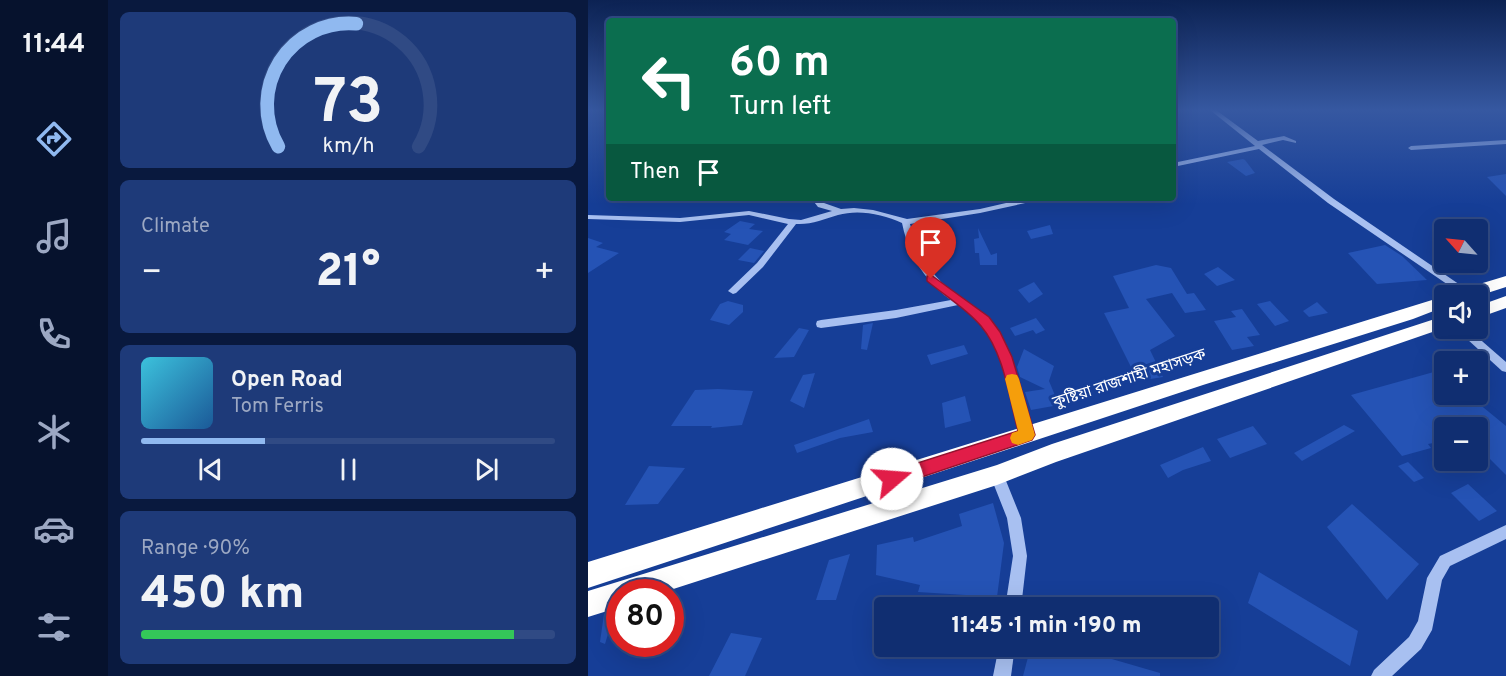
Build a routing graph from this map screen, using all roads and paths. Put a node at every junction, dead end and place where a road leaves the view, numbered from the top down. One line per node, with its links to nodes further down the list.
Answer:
1 (1252, 142): 4 (street)
2 (1272, 142): 4 (street)
3 (1506, 142): 5 (street)
4 (1257, 146): 6 (street); 14 (street)
5 (1411, 147)
6 (1176, 164)
7 (818, 201): 9 (street)
8 (1026, 201): 12 (street)
9 (839, 211): 11 (street); 12 (street)
10 (588, 217): 11 (street)
11 (794, 222): 16 (street)
12 (906, 222): 17 (street)
13 (1506, 281): 15 (highway)
14 (1450, 285)
15 (1488, 286)
16 (733, 291)
17 (959, 302): 21 (street); 24 (street)
18 (1506, 303): 19 (highway)
19 (1488, 309)
20 (1426, 322): 24 (highway, কুষ্টিয়া রাজশাহী মহাসড়ক); 26 (highway, কুষ্টিয়া রাজশাহী মহাসড়ক)
21 (820, 324)
22 (1473, 339): 23 (street)
23 (1506, 368)
24 (1027, 435): 25 (highway, কুষ্টিয়া রাজশাহী মহাসড়ক)
25 (932, 466): 27 (highway); 29 (highway, কুষ্টিয়া রাজশাহী মহাসড়ক)
26 (997, 476): 27 (highway, কুষ্টিয়া রাজশাহী মহাসড়ক); 31 (street)
27 (936, 495): 30 (highway, কুষ্টিয়া রাজশাহী মহাসড়ক)
28 (1506, 532): 36 (street)
29 (588, 575)
30 (666, 579)
31 (1014, 597)
32 (606, 598): 33 (highway)
33 (588, 604)
34 (1005, 657): 35 (street)
35 (1002, 676)
36 (1380, 676)

